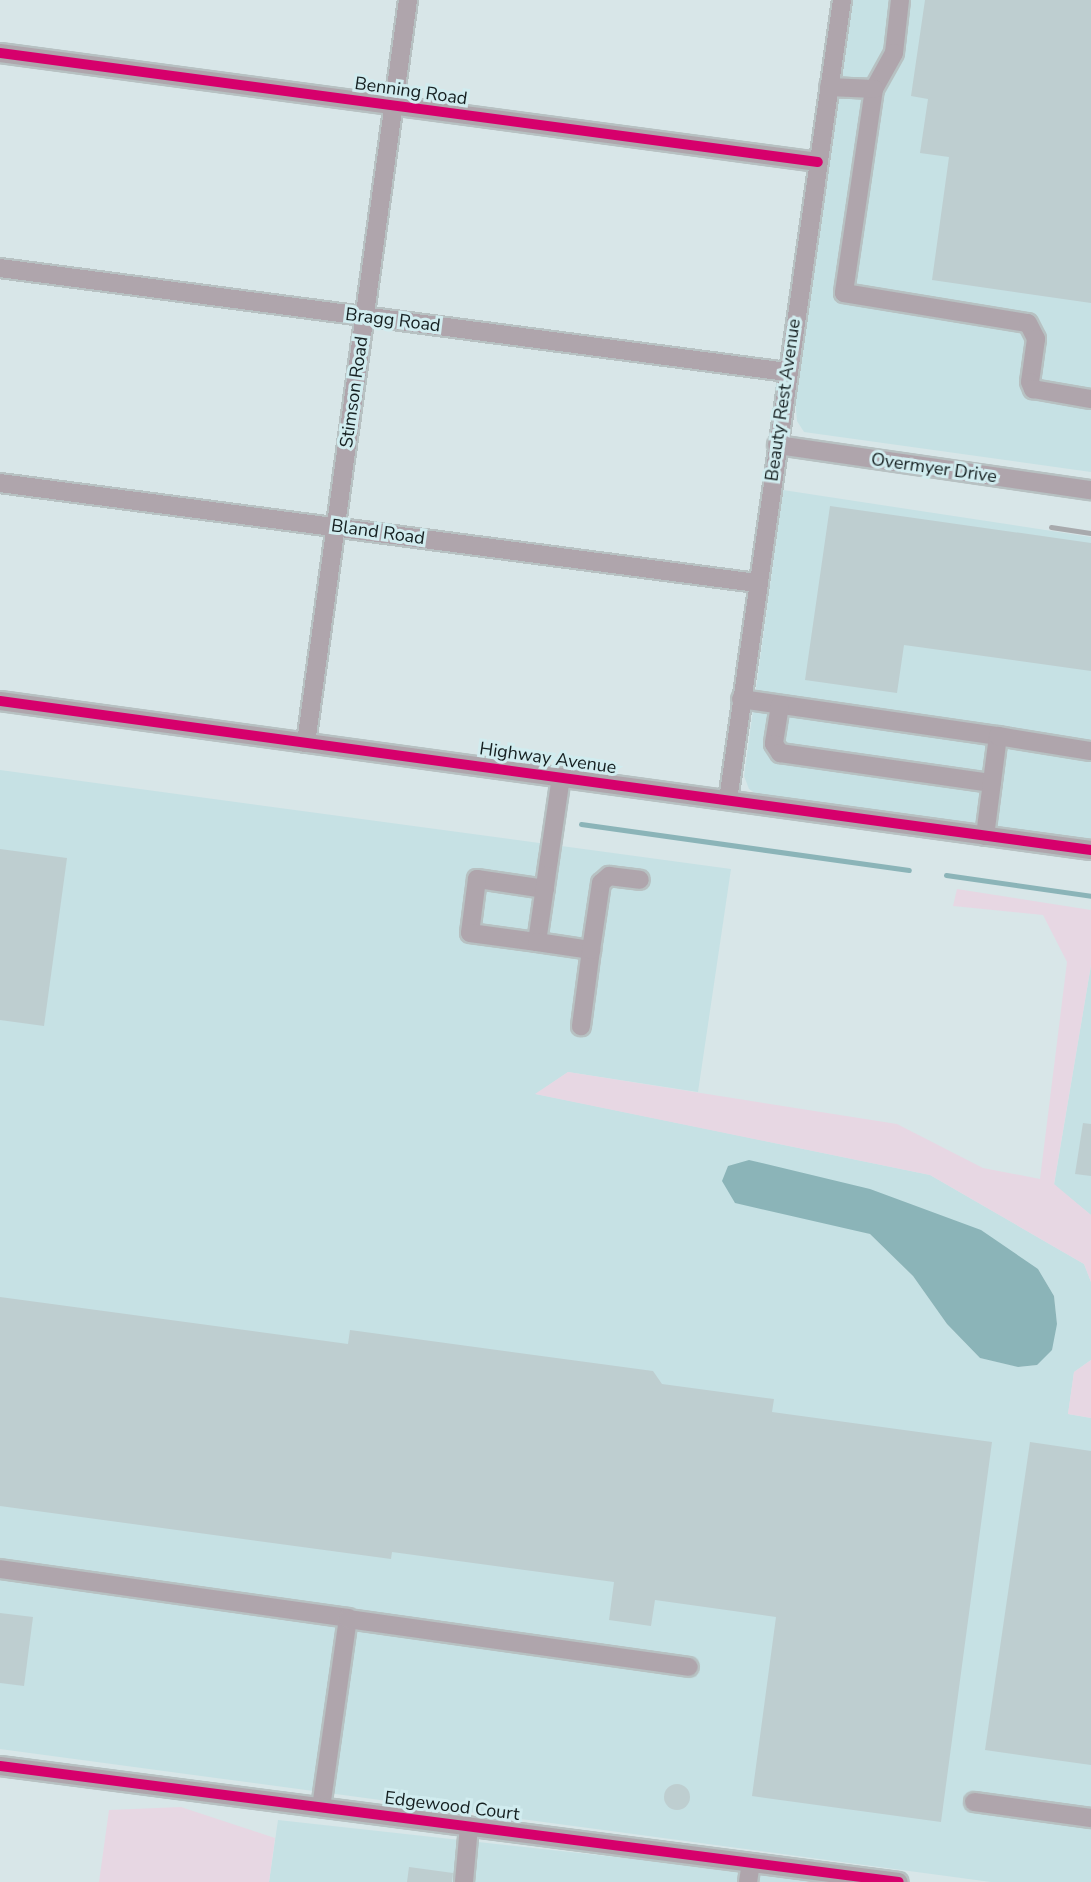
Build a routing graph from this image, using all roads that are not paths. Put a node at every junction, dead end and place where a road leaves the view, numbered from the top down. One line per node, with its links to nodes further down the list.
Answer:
1 (408, 0): 7 (street, Stimson Road)
2 (842, 0): 5 (street, Beauty Rest Avenue)
3 (900, 0): 6 (street)
4 (0, 52): 7 (street, Benning Road)
5 (829, 87): 6 (street); 8 (street, Beauty Rest Avenue)
6 (874, 89): 12 (street)
7 (393, 106): 8 (street, Benning Road); 10 (street, Stimson Road)
8 (818, 162): 11 (street, Beauty Rest Avenue)
9 (0, 268): 10 (street, Bragg Road)
10 (365, 317): 11 (street, Bragg Road); 16 (street, Stimson Road)
11 (787, 372): 13 (street, Beauty Rest Avenue)
12 (1091, 399)
13 (777, 445): 15 (street, Overmyer Drive); 17 (street, Beauty Rest Avenue)
14 (0, 483): 16 (street, Bland Road)
15 (1091, 490)
16 (335, 526): 17 (street, Bland Road); 22 (street, Stimson Road)
17 (757, 583): 18 (street, Beauty Rest Avenue)
18 (741, 699): 20 (street); 26 (street, Beauty Rest Avenue)
19 (0, 701): 22 (street, Highway Avenue)
20 (780, 705): 21 (street); 25 (street)
21 (998, 736): 23 (street); 25 (street)
22 (306, 743): 24 (street, Highway Avenue)
23 (1091, 751)
24 (561, 777): 26 (street, Highway Avenue); 30 (street)
25 (992, 783): 27 (street)
26 (728, 800): 27 (street, Highway Avenue)
27 (985, 836): 28 (street, Highway Avenue)
28 (1091, 850)
29 (640, 880): 32 (street)
30 (545, 889): 31 (street); 31 (street)
31 (537, 942): 32 (street)
32 (592, 950): 33 (street)
33 (582, 1026)
34 (0, 1569): 35 (street)
35 (348, 1619): 36 (street); 39 (street)
36 (689, 1667)
37 (0, 1766): 39 (street, Edgewood Court)
38 (974, 1802): 40 (street)
39 (321, 1807): 41 (street, Edgewood Court)
40 (1091, 1818)
41 (469, 1826): 42 (street, Edgewood Court); 43 (street)
42 (751, 1863): 44 (street); 45 (street, Edgewood Court)
43 (464, 1882)
44 (748, 1882)
45 (900, 1882)

